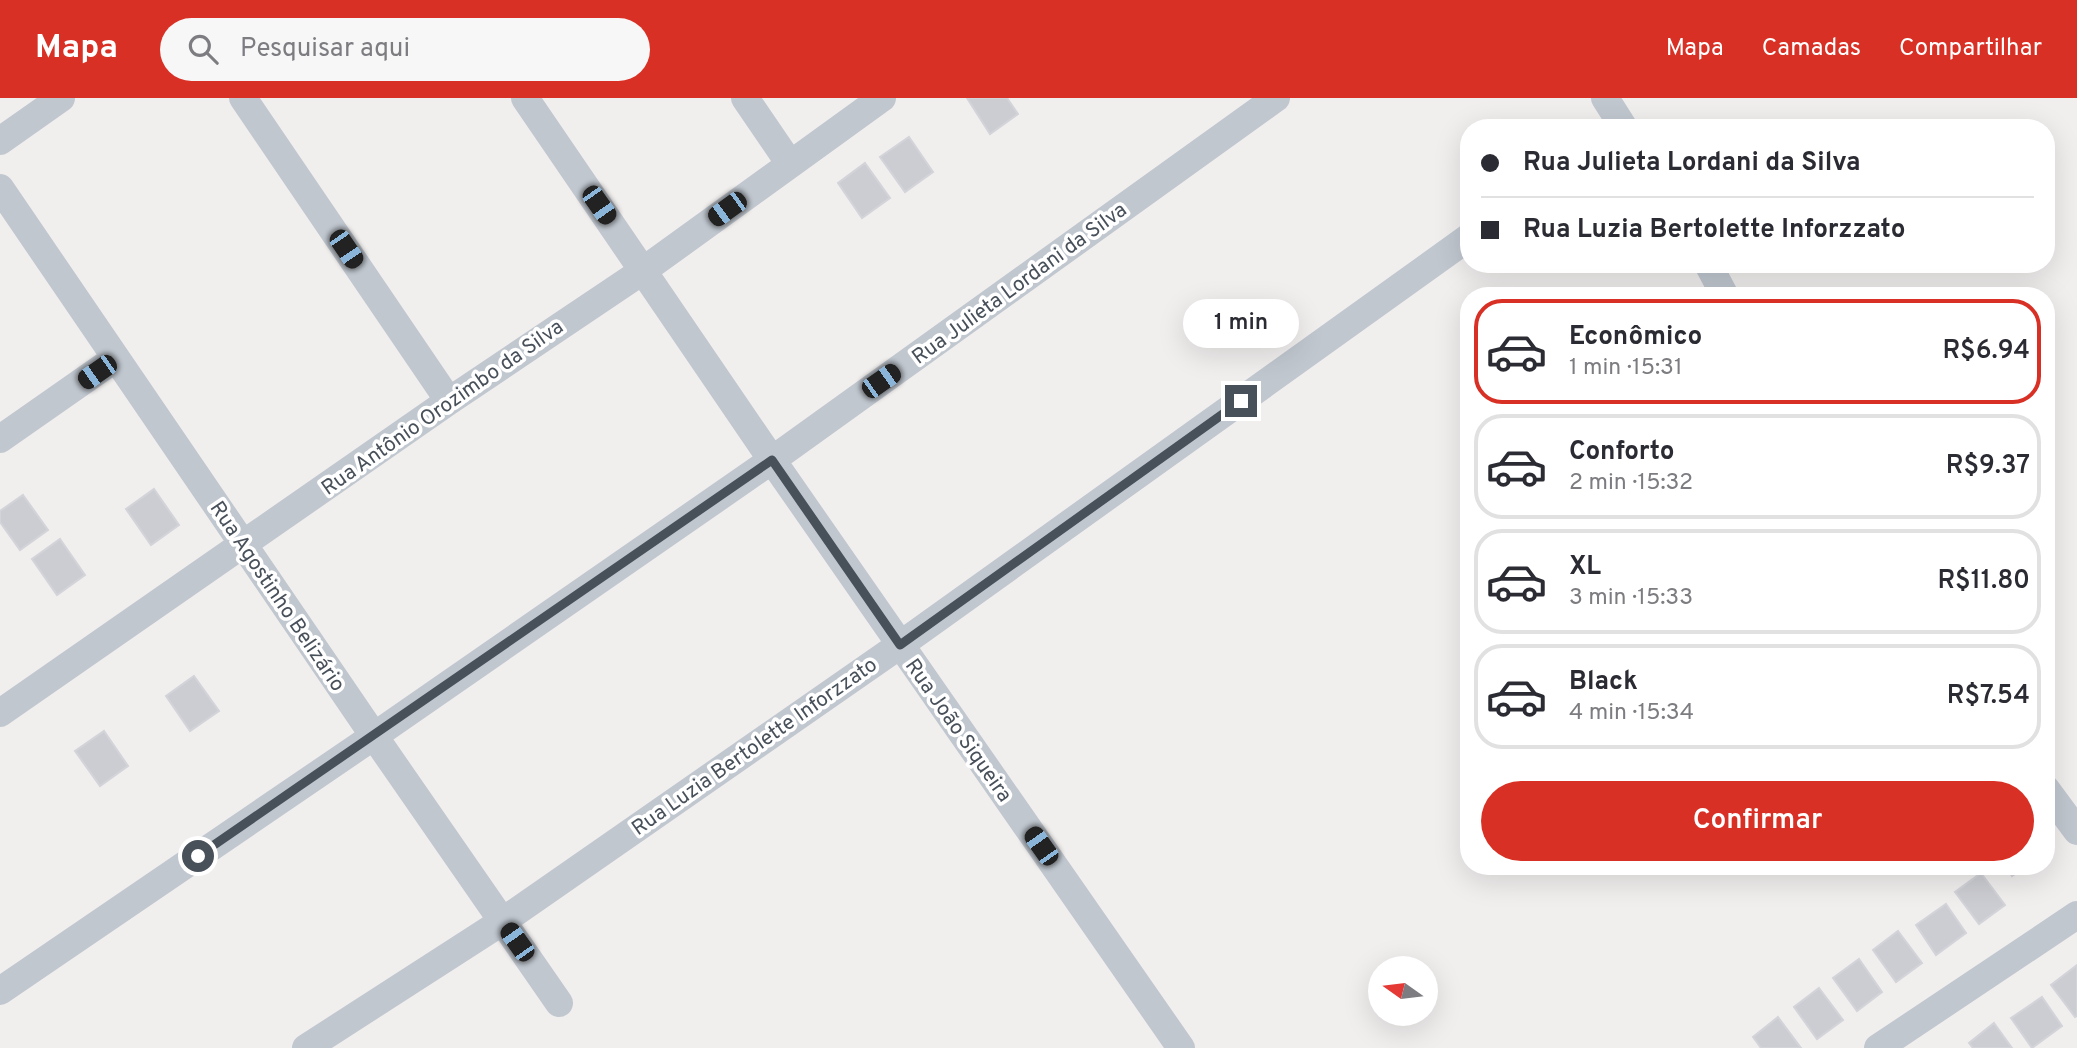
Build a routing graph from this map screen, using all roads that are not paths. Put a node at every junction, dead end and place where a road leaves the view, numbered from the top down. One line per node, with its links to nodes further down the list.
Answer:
1 (61, 98): 9 (street)
2 (243, 98): 15 (street)
3 (525, 98): 13 (street, Rua João Siqueira)
4 (745, 98): 10 (street)
5 (882, 98): 10 (street, Rua Antônio Orozimbo da Silva)
6 (1276, 98): 17 (street, Rua Julieta Lordani da Silva)
7 (1605, 98): 8 (street)
8 (1618, 119)
9 (0, 141)
10 (790, 164): 13 (street, Rua Antônio Orozimbo da Silva)
11 (0, 188): 14 (street, Rua Agostinho Belizário)
12 (1460, 244): 19 (street, Rua Luzia Bertolette Inforzzato)
13 (644, 270): 15 (street, Rua Antônio Orozimbo da Silva); 17 (street, Rua João Siqueira)
14 (116, 358): 16 (street); 18 (street, Rua Agostinho Belizário)
15 (449, 401): 18 (street, Rua Antônio Orozimbo da Silva)
16 (0, 439)
17 (772, 460): 19 (street, Rua João Siqueira); 21 (street, Rua Julieta Lordani da Silva)
18 (243, 545): 20 (street, Rua Antônio Orozimbo da Silva); 21 (street, Rua Agostinho Belizário)
19 (900, 645): 25 (street, Rua Luzia Bertolette Inforzzato); 29 (street, Rua João Siqueira)
20 (0, 713)
21 (374, 736): 25 (street, Rua Agostinho Belizário); 26 (street, Rua Julieta Lordani da Silva)
22 (2055, 801): 23 (street)
23 (2077, 831)
24 (2077, 915): 30 (street)
25 (503, 921): 27 (street, Rua Agostinho Belizário); 28 (street, Rua Luzia Bertolette Inforzzato)
26 (0, 991)
27 (559, 1003)
28 (306, 1048)
29 (1181, 1048)
30 (1878, 1048)

